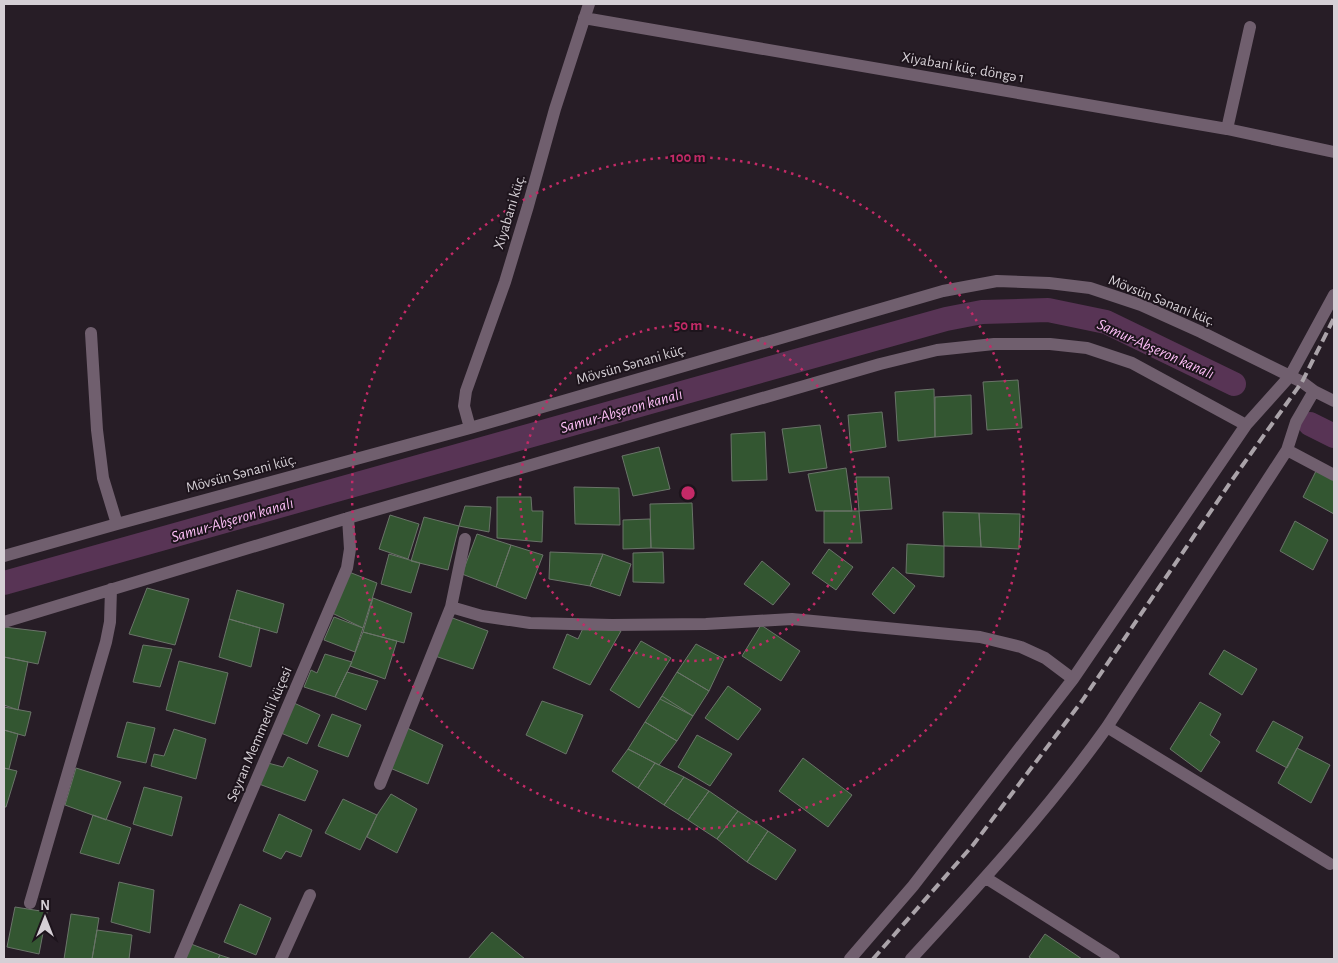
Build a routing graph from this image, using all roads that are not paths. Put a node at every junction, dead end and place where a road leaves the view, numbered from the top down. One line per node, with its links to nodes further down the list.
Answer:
1 (589, 4): 2 (street, Xiyabani küç.)
2 (584, 18): 4 (street, Xiyabani küç. döngə 1); 12 (street, Xiyabani küç.)
3 (1250, 27): 4 (street)
4 (1227, 129): 5 (street, Xiyabani küç. döngə 1)
5 (1334, 152)
6 (1334, 295): 8 (street)
7 (92, 333): 16 (street)
8 (1290, 376): 9 (street, Mövsün Sənani küç.); 11 (street); 12 (street, Mövsün Sənani küç.)
9 (1314, 391): 10 (street, Mövsün Sənani küç.); 13 (street)
10 (1334, 401)
11 (1246, 425): 15 (street); 22 (street)
12 (470, 428): 16 (street, Mövsün Sənani küç.)
13 (1287, 450): 14 (street); 23 (street)
14 (1334, 475)
15 (348, 518): 19 (street); 29 (street, Seyran Memmedli küçesi)
16 (117, 524): 18 (street, Mövsün Sənani küç.)
17 (465, 539): 20 (street)
18 (4, 556)
19 (111, 589): 21 (street); 28 (street)
20 (451, 607): 22 (street); 24 (street)
21 (4, 622)
22 (1073, 679): 31 (street)
23 (1106, 727): 25 (street); 26 (street)
24 (380, 784)
25 (1330, 864)
26 (986, 878): 32 (street); 33 (street)
27 (310, 895): 30 (street)
28 (30, 903)
29 (180, 959)
30 (281, 959)
31 (850, 959)
32 (912, 959)
33 (1114, 959)

